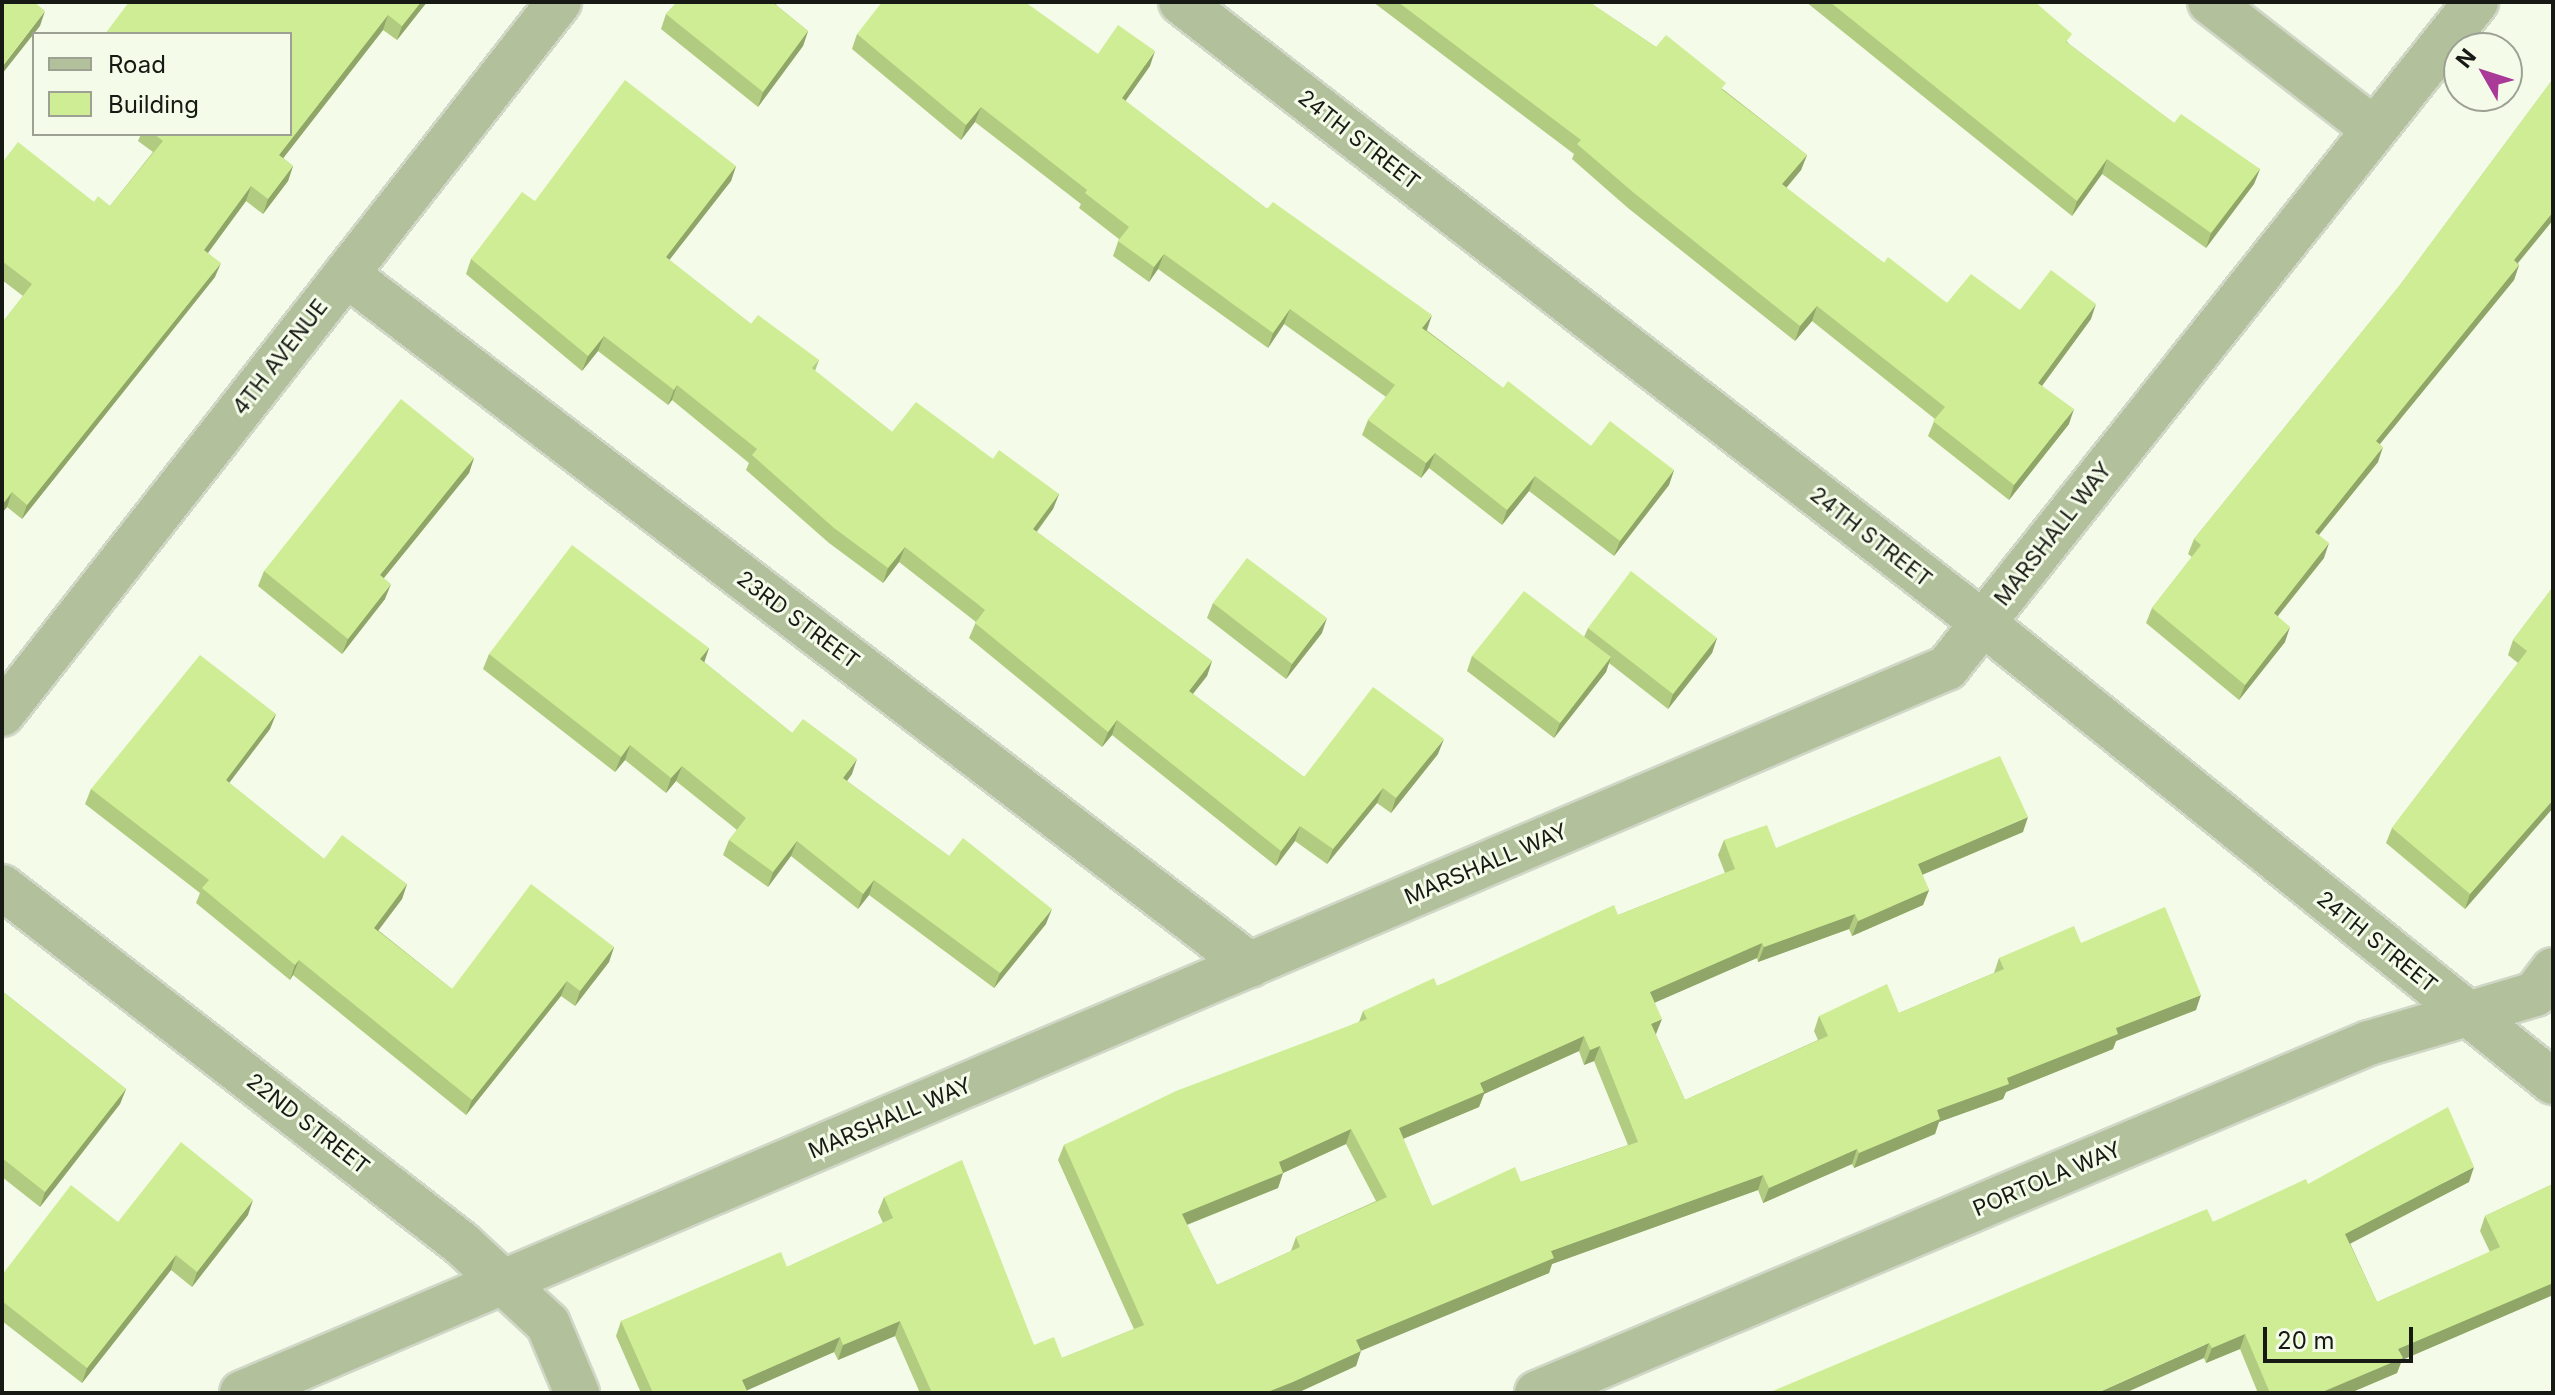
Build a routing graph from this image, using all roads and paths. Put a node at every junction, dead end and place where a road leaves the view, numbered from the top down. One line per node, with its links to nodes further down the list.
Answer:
1 (559, 2): 6 (street, 4TH AVENUE)
2 (1181, 2): 7 (street, 24TH STREET)
3 (2210, 2): 5 (street)
4 (2476, 2): 5 (street, MARSHALL WAY)
5 (2374, 129): 7 (street, MARSHALL WAY)
6 (346, 274): 8 (street, 4TH AVENUE); 10 (street, 23RD STREET)
7 (1983, 623): 10 (street, MARSHALL WAY); 12 (street, 24TH STREET)
8 (2, 714)
9 (2, 887): 14 (street, 22ND STREET)
10 (1250, 965): 14 (street, MARSHALL WAY)
11 (2553, 970): 12 (street, PORTOLA WAY)
12 (2463, 1012): 13 (street, 24TH STREET); 17 (street, PORTOLA WAY)
13 (2553, 1082)
14 (504, 1282): 15 (street, MARSHALL WAY); 16 (street, 22ND STREET)
15 (242, 1393)
16 (577, 1393)
17 (1537, 1393)

